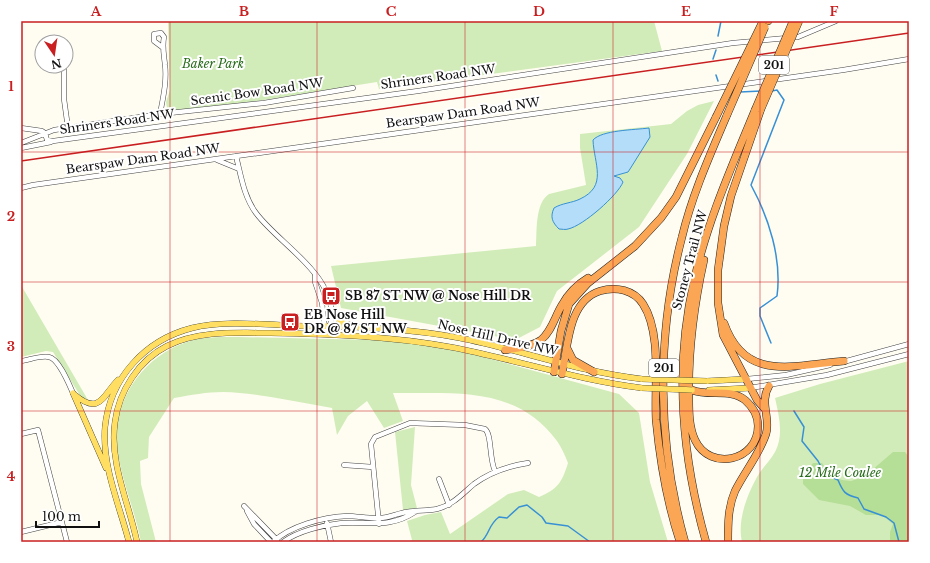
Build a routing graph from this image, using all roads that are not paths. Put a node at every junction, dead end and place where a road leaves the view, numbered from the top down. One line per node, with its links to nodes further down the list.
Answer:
1 (763, 21): 23 (highway, bridge)
2 (768, 21): 72 (highway, Stoney Trail NW / 201, bridge)
3 (793, 21): 10 (highway, Stoney Trail NW / 201, bridge)
4 (799, 21): 10 (highway, bridge)
5 (836, 21): 15 (street, Shriners Road NW)
6 (162, 47): 11 (street)
7 (909, 59): 18 (street, Bearspaw Dam Road NW)
8 (64, 74): 13 (street)
9 (353, 88): 11 (street, Scenic Bow Road NW)
10 (758, 109): 22 (highway, Stoney Trail NW / 201); 25 (highway)
11 (160, 114): 13 (street, Scenic Bow Road NW)
12 (21, 128): 14 (street)
13 (68, 128): 14 (street, Scenic Bow Road NW)
14 (45, 133): 15 (street, Shriners Road NW); 16 (street)
15 (53, 141): 17 (street)
16 (21, 143)
17 (21, 148)
18 (236, 156): 19 (street, Bearspaw Dam Road NW); 20 (street)
19 (215, 159): 20 (street); 21 (street, Bearspaw Dam Road NW)
20 (239, 169): 24 (street)
21 (21, 188)
22 (709, 226): 47 (highway); 73 (highway, Stoney Trail NW / 201)
23 (614, 262): 33 (highway); 37 (highway)
24 (315, 276): 26 (street); 27 (street)
25 (718, 303): 36 (highway); 43 (highway)
26 (331, 311): 28 (street); 29 (main road)
27 (324, 326): 28 (main road, Nose Hill Drive NW); 30 (street); 42 (main road, Nose Hill Drive NW)
28 (331, 326): 29 (main road, Nose Hill Drive NW); 30 (street)
29 (353, 326): 33 (main road, Nose Hill Drive NW)
30 (327, 334): 39 (main road, Nose Hill Drive NW); 68 (main road, Nose Hill Drive NW)
31 (909, 344): 36 (street, Nose Hill Drive NW)
32 (567, 348): 38 (highway); 40 (highway); 71 (highway)
33 (505, 350): 37 (main road, Nose Hill Drive NW)
34 (909, 354): 44 (street)
35 (21, 361): 48 (street)
36 (844, 361): 43 (street, Nose Hill Drive NW)
37 (555, 363): 38 (main road, Nose Hill Drive NW); 39 (highway)
38 (564, 365): 40 (main road, Nose Hill Drive NW); 41 (highway)
39 (554, 372): 41 (main road, Nose Hill Drive NW)
40 (594, 372): 43 (main road, Nose Hill Drive NW, bridge)
41 (562, 374): 46 (main road, Nose Hill Drive NW, bridge)
42 (122, 375): 48 (main road); 55 (main road, Nose Hill Drive NW)
43 (747, 379): 45 (highway)
44 (769, 386): 45 (street); 49 (highway)
45 (750, 388): 47 (main road); 49 (highway)
46 (692, 390): 47 (highway)
47 (707, 391)
48 (73, 393): 55 (main road)
49 (764, 408): 74 (highway)
50 (21, 434): 61 (street)
51 (528, 463): 54 (street)
52 (344, 465): 53 (street)
53 (373, 467): 54 (street); 59 (street)
54 (495, 471): 57 (street)
55 (108, 472): 67 (main road, Nose Hill Drive NW)
56 (439, 479): 57 (street)
57 (449, 505): 58 (street)
58 (415, 512): 59 (street); 62 (street)
59 (379, 518): 60 (street); 62 (street)
60 (326, 520): 63 (street); 65 (street)
61 (62, 522): 64 (street); 66 (street)
62 (379, 524): 63 (street)
63 (328, 526): 69 (street); 70 (street)
64 (21, 532)
65 (274, 541): 65 (street)
66 (67, 542)
67 (129, 542)
68 (138, 542)
69 (283, 542)
70 (331, 542)
71 (680, 542)
72 (686, 542)
73 (706, 542)
74 (728, 542)

